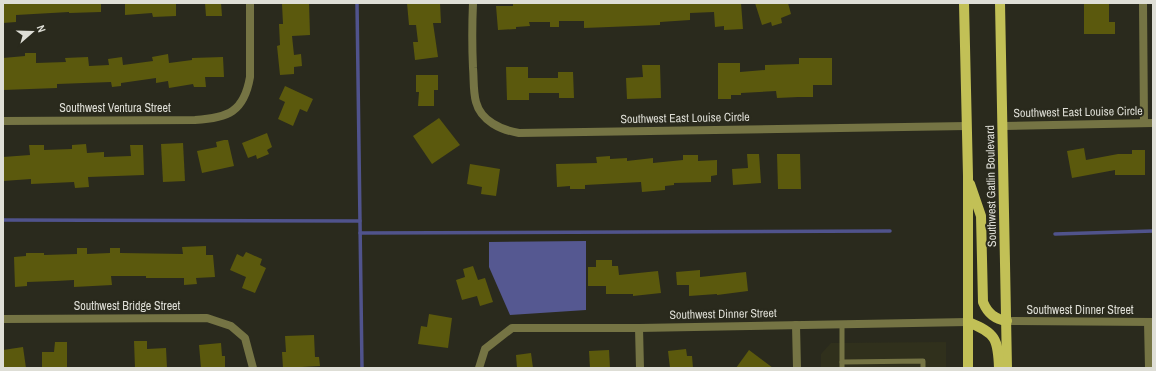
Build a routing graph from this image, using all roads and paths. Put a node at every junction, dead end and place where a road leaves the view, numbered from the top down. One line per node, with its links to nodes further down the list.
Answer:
1 (250, 3): 6 (street, Southwest Ventura Street)
2 (473, 3): 9 (street, Southwest East Louise Circle)
3 (964, 3): 9 (main road, Southwest Gatlin Boulevard)
4 (1000, 3): 10 (main road, Southwest Gatlin Boulevard)
5 (1143, 3): 7 (street)
6 (3, 121)
7 (1144, 123): 8 (street, Southwest East Louise Circle); 10 (street, Southwest East Louise Circle)
8 (1153, 123)
9 (967, 126): 11 (main road, Southwest Gatlin Boulevard)
10 (1003, 126): 13 (main road, Southwest Gatlin Boulevard)
11 (968, 176): 13 (main road); 14 (main road, Southwest Gatlin Boulevard)
12 (3, 319): 21 (street, Southwest Bridge Street)
13 (1007, 321): 15 (street, Southwest Dinner Street); 27 (main road, Southwest Gatlin Boulevard)
14 (968, 322): 16 (street, Southwest Dinner Street); 20 (main road, Southwest Gatlin Boulevard); 26 (main road)
15 (1151, 322): 28 (street)
16 (842, 324): 17 (street, Southwest Dinner Street); 19 (lane)
17 (796, 325): 18 (street, Southwest Dinner Street); 24 (street)
18 (640, 328): 22 (street, Southwest Dinner Street); 23 (street)
19 (842, 365): 25 (lane)
20 (968, 365)
21 (253, 368)
22 (479, 368)
23 (640, 368)
24 (797, 368)
25 (923, 368)
26 (999, 368)
27 (1007, 368)
28 (1149, 368)

